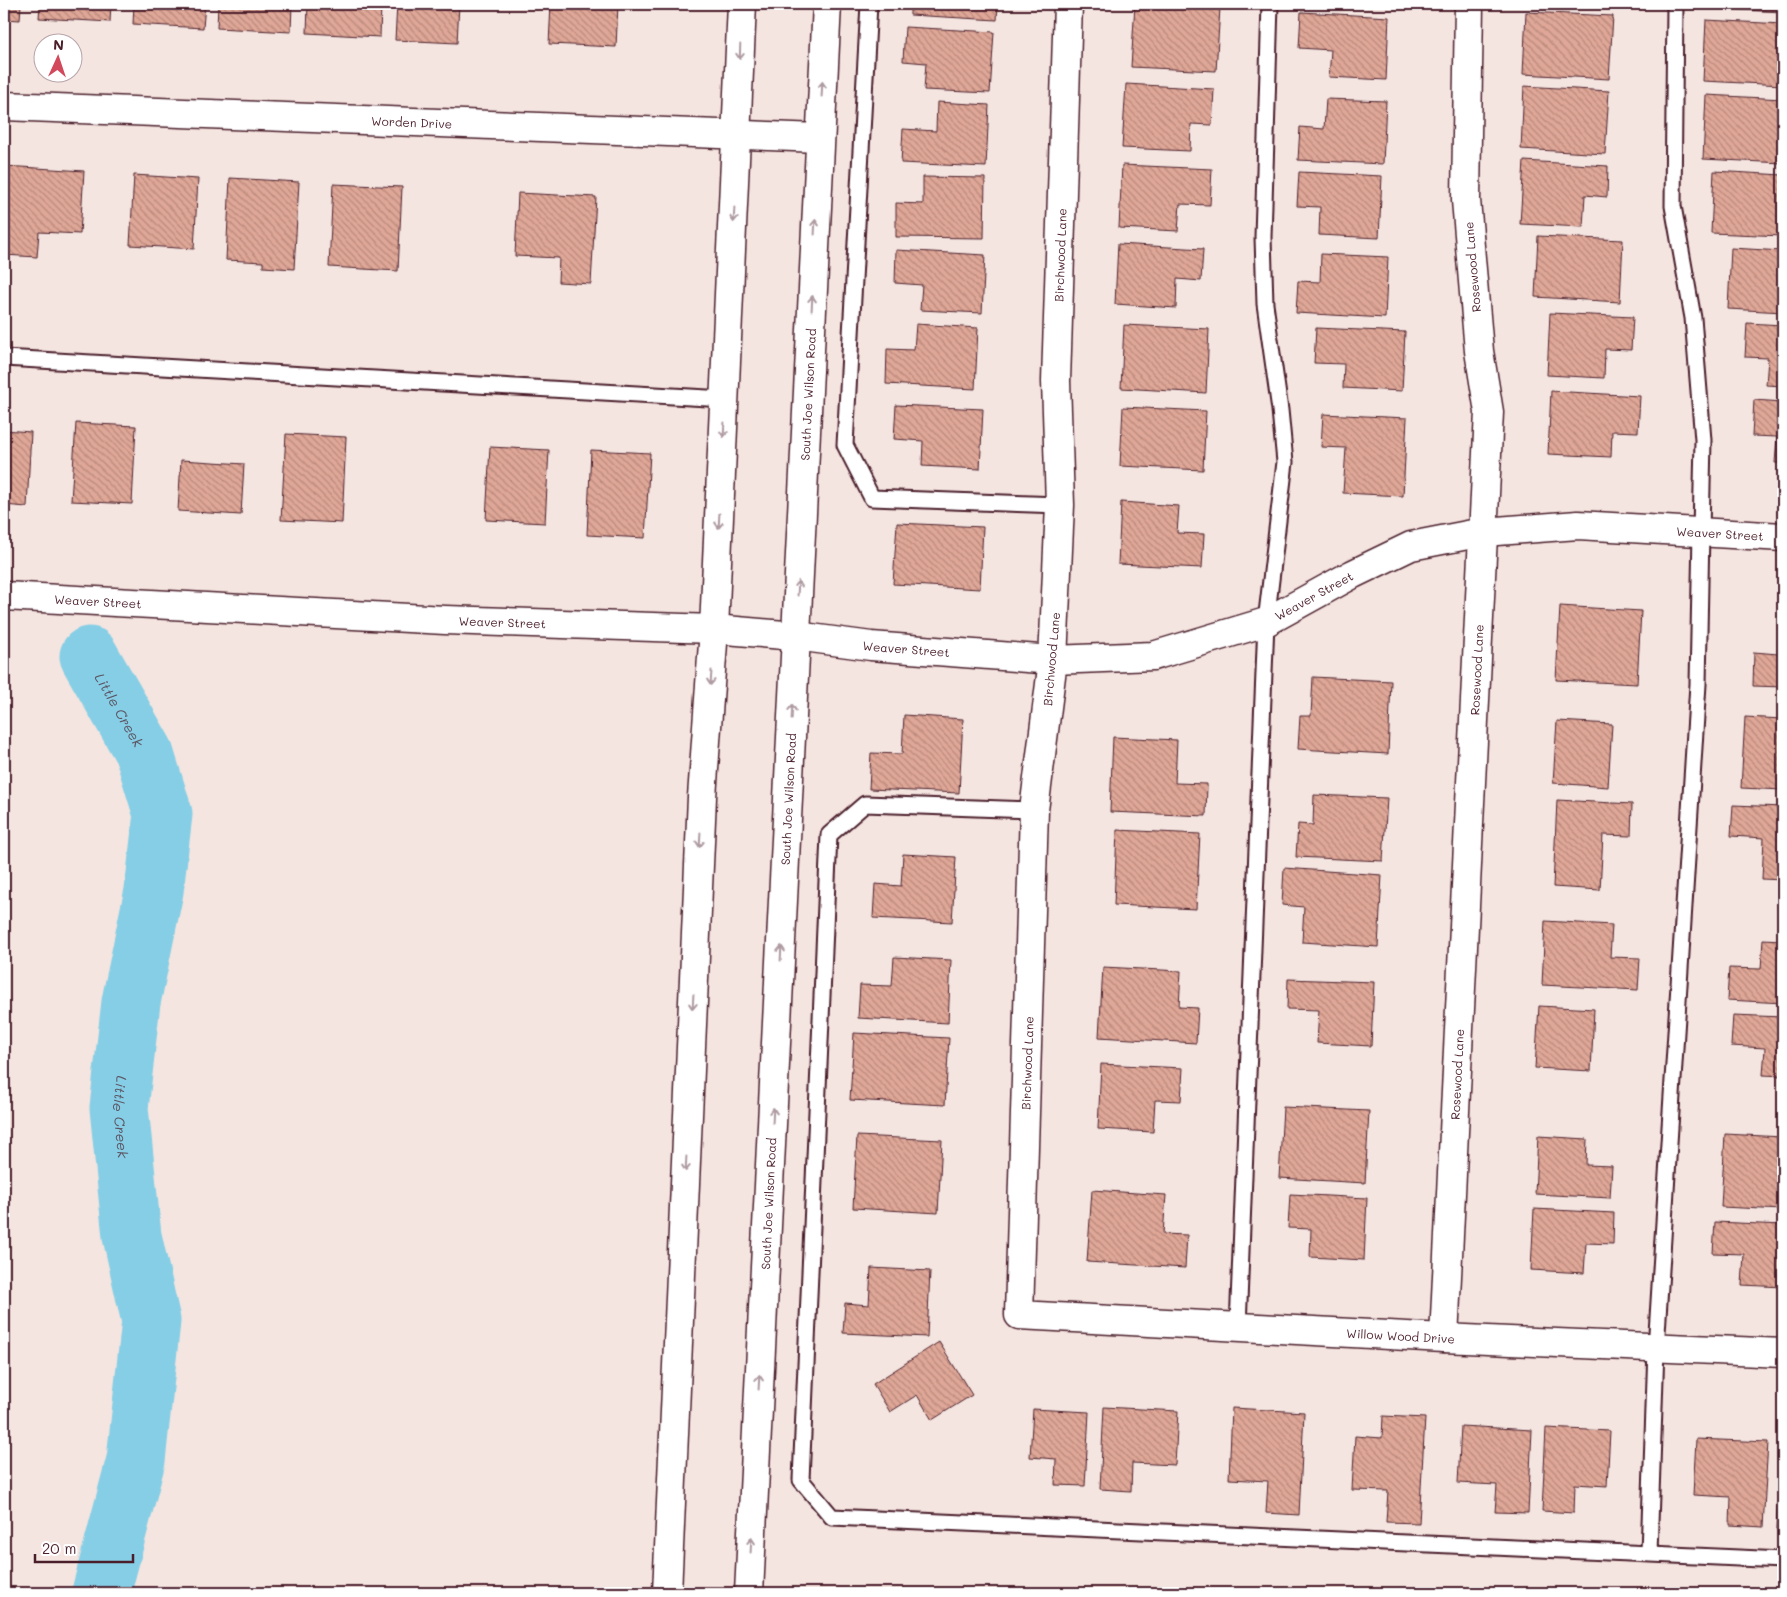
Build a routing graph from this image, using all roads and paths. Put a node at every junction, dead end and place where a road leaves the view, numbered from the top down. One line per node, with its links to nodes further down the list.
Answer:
1 (742, 4): 9 (street, one-way to 9)
2 (827, 4): 10 (street, South Joe Wilson Road, one-way to 2)
3 (869, 4): 13 (lane)
4 (1068, 4): 13 (street, Birchwood Lane)
5 (1270, 4): 18 (lane)
6 (1469, 4): 14 (street, Rosewood Lane)
7 (1676, 4): 15 (lane)
8 (4, 106): 9 (street, Worden Drive)
9 (737, 135): 10 (street, Worden Drive); 12 (street, one-way to 12)
10 (819, 138): 20 (street, South Joe Wilson Road, one-way to 10)
11 (4, 358): 12 (lane)
12 (725, 399): 19 (street, one-way to 19)
13 (1060, 505): 21 (street, Birchwood Lane)
14 (1482, 532): 15 (street, Weaver Street); 18 (street, Weaver Street); 25 (street, Rosewood Lane)
15 (1701, 532): 16 (street, Weaver Street); 26 (lane)
16 (1783, 537)
17 (4, 596): 19 (street, Weaver Street)
18 (1266, 622): 21 (street, Weaver Street); 24 (lane)
19 (714, 629): 20 (street, Weaver Street); 30 (street, one-way to 30)
20 (796, 636): 21 (street, Weaver Street); 31 (street, South Joe Wilson Road, one-way to 20)
21 (1053, 660): 22 (street, Birchwood Lane)
22 (1034, 810): 23 (street, Birchwood Lane); 28 (lane)
23 (1019, 1315): 24 (street, Willow Wood Drive)
24 (1238, 1327): 25 (street, Willow Wood Drive)
25 (1444, 1338): 26 (street, Willow Wood Drive)
26 (1656, 1348): 27 (street, Willow Wood Drive); 28 (lane)
27 (1783, 1353)
28 (1649, 1554): 29 (lane)
29 (1783, 1560)
30 (667, 1593)
31 (748, 1593)

